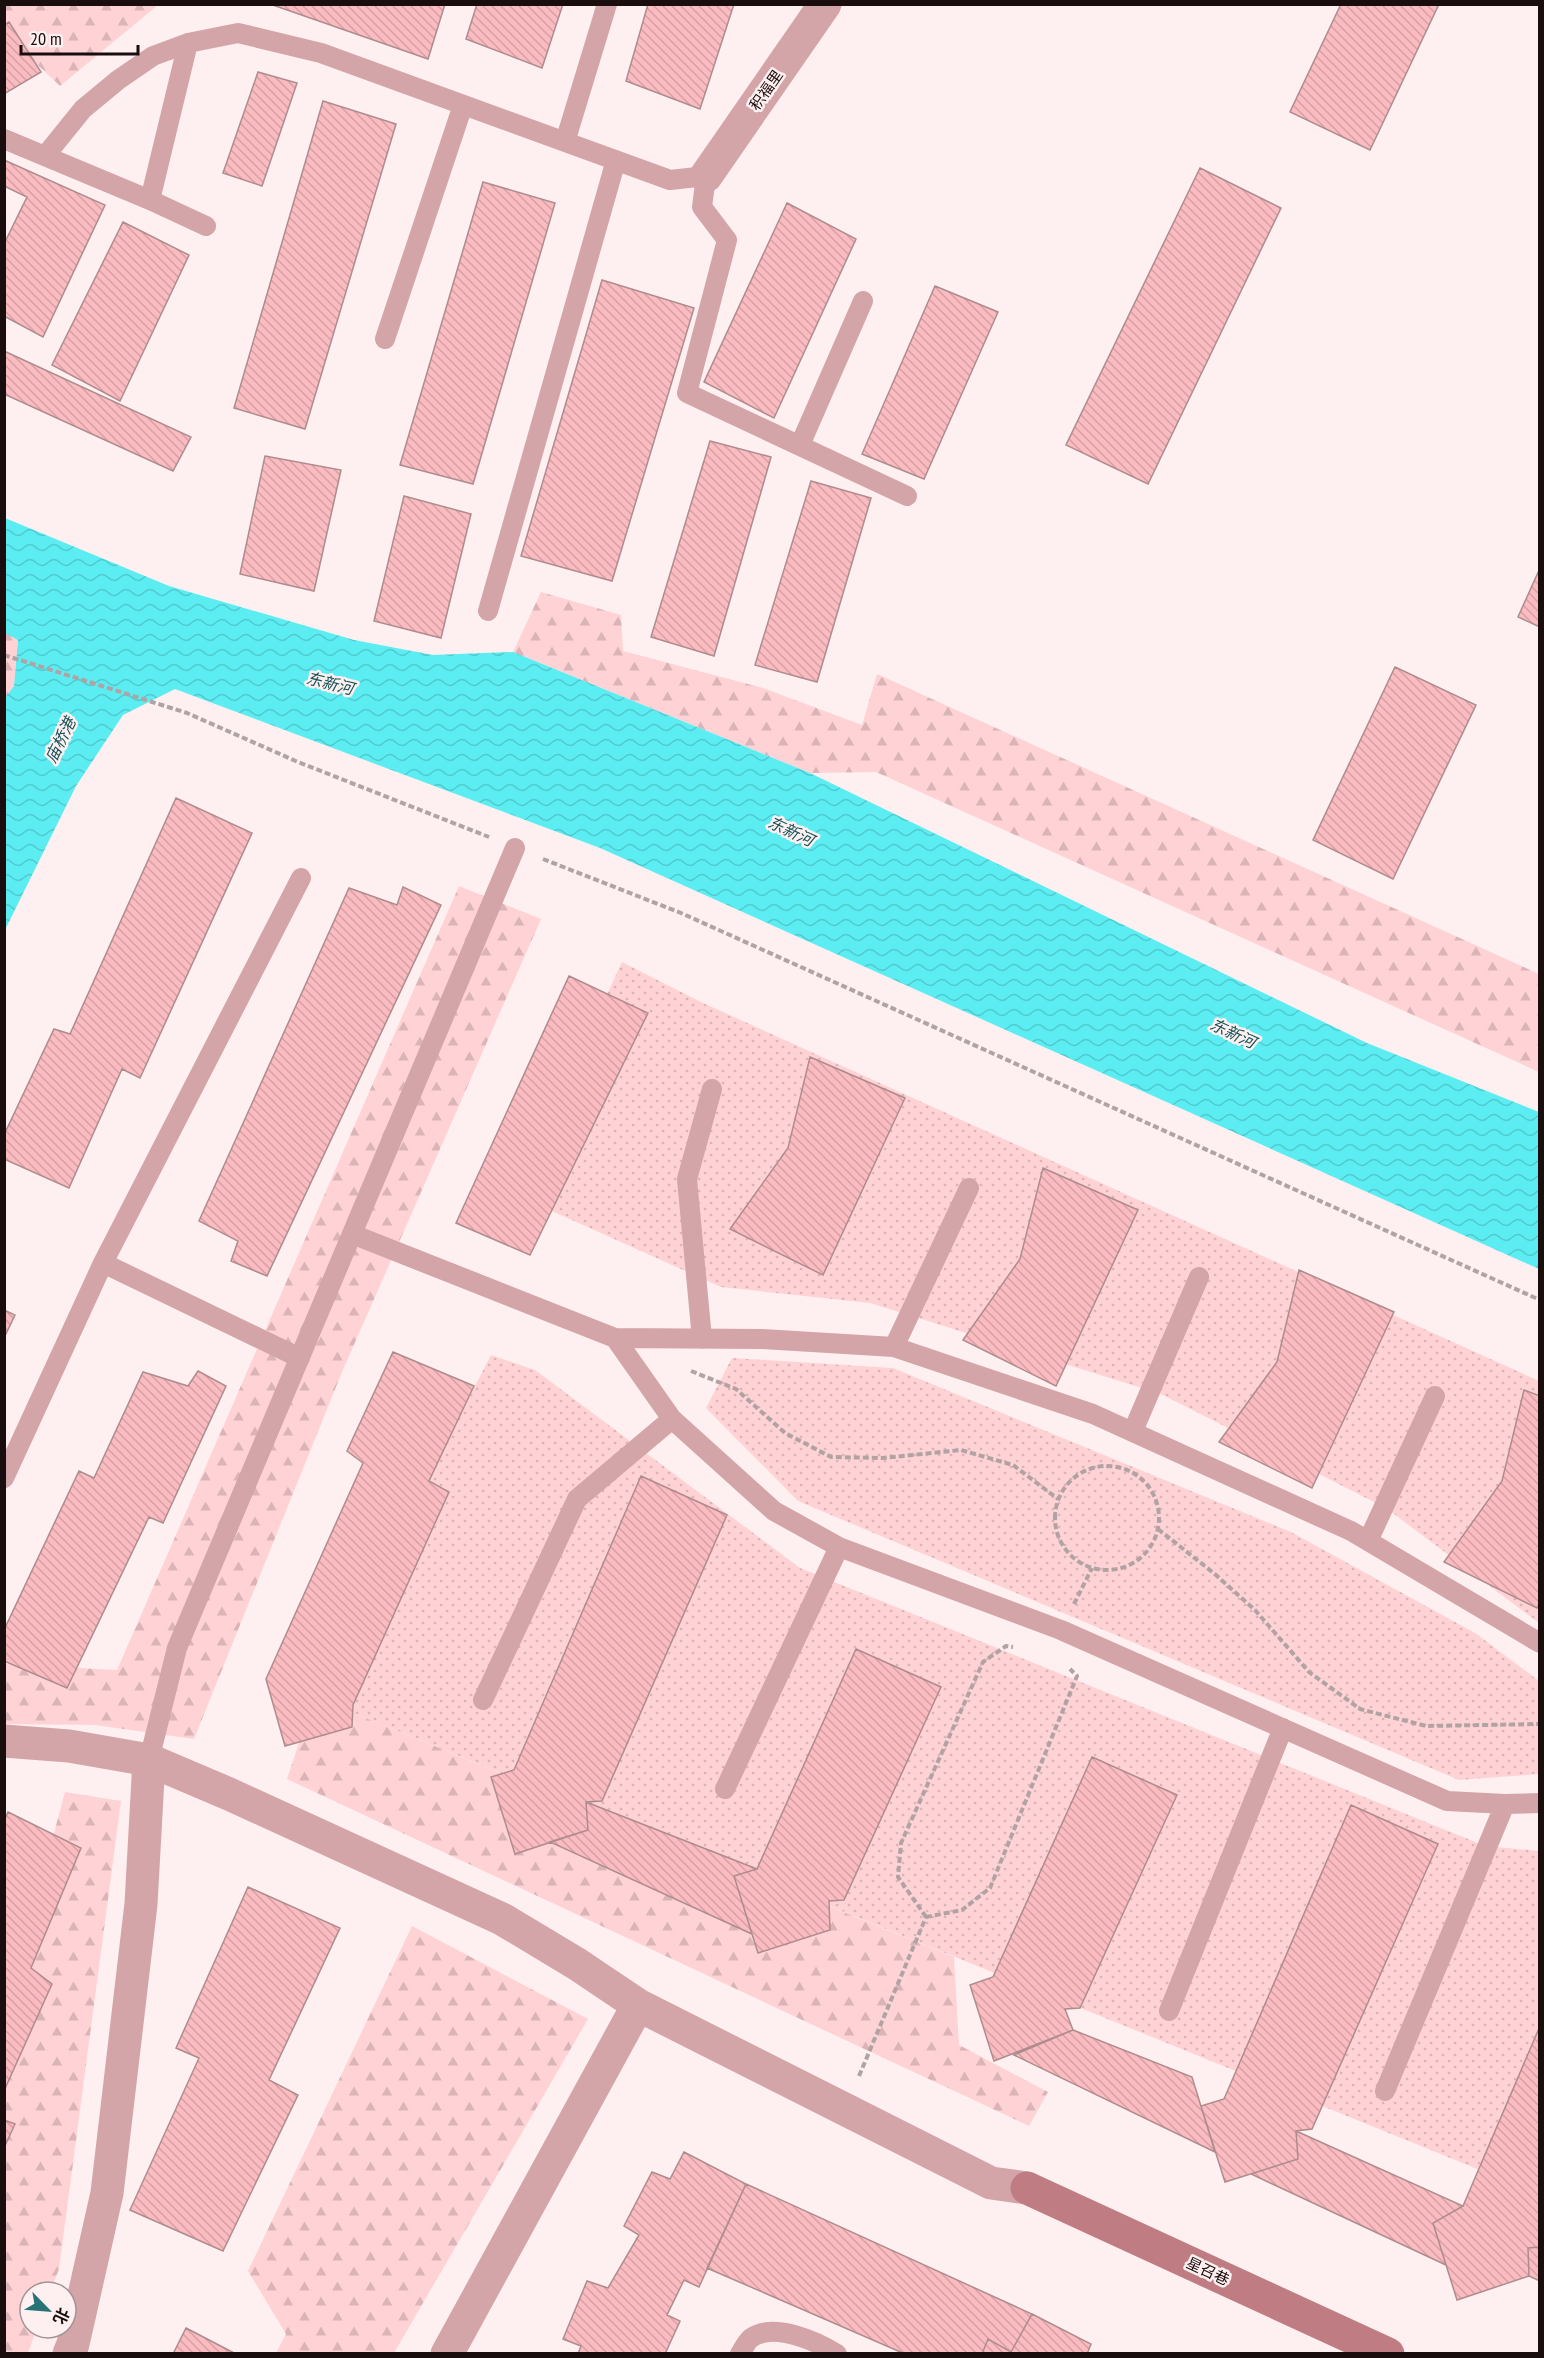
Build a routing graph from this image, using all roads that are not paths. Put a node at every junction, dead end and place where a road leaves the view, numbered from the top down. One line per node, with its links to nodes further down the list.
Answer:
1 (607, 4): 6 (lane)
2 (825, 4): 9 (street, 积福里)
3 (188, 43): 4 (lane); 7 (lane); 10 (lane)
4 (463, 105): 6 (lane); 13 (lane)
5 (4, 139): 7 (lane)
6 (564, 142): 8 (lane)
7 (45, 156): 10 (lane)
8 (616, 160): 9 (lane); 16 (lane)
9 (706, 176): 14 (lane)
10 (150, 200): 11 (lane)
11 (206, 226)
12 (863, 301): 14 (lane)
13 (385, 339)
14 (800, 445): 15 (lane)
15 (907, 496)
16 (488, 611)
17 (515, 848): 21 (lane)
18 (301, 878): 22 (lane)
19 (712, 1089): 25 (lane)
20 (969, 1188): 26 (lane)
21 (352, 1234): 24 (lane); 27 (lane)
22 (103, 1263): 27 (lane); 31 (lane)
23 (1199, 1277): 30 (lane)
24 (615, 1338): 25 (lane); 29 (lane)
25 (702, 1339): 26 (lane)
26 (894, 1347): 30 (lane)
27 (300, 1358): 38 (lane)
28 (1435, 1396): 32 (lane)
29 (672, 1419): 33 (lane); 35 (lane)
30 (1133, 1431): 32 (lane)
31 (4, 1479)
32 (1368, 1541): 34 (lane)
33 (839, 1547): 36 (lane); 39 (lane)
34 (1539, 1643)
35 (483, 1700)
36 (1283, 1728): 41 (lane); 43 (lane)
37 (4, 1741): 38 (street)
38 (148, 1760): 42 (street); 45 (street)
39 (725, 1789)
40 (1539, 1803): 41 (lane)
41 (1505, 1804): 44 (lane)
42 (638, 2005): 46 (street); 49 (street, 星召巷)
43 (1169, 2011)
44 (1385, 2091)
45 (69, 2354)
46 (447, 2354)
47 (740, 2354): 48 (lane)
48 (837, 2354)
49 (1388, 2354)

